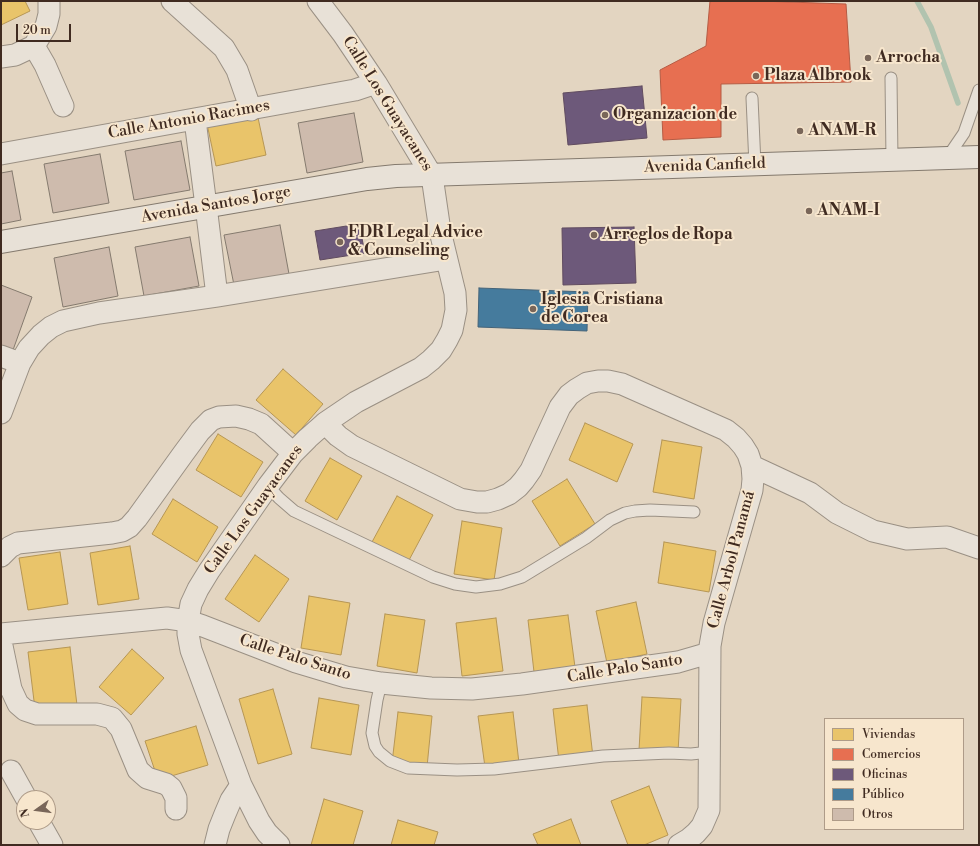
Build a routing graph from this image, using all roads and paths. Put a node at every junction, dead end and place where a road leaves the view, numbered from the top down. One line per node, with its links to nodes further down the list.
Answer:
1 (49, 1): 4 (street)
2 (172, 1): 11 (street)
3 (318, 1): 7 (street, Calle Los Guayacanes)
4 (34, 46): 5 (street); 10 (street)
5 (1, 57)
6 (892, 78): 16 (lane)
7 (376, 83): 11 (street, Calle Antonio Racimes); 18 (street, Calle Los Guayacanes)
8 (979, 90): 15 (lane)
9 (752, 98): 17 (lane)
10 (63, 106)
11 (250, 110): 12 (street, Calle Antonio Racimes)
12 (195, 120): 13 (street, Calle Antonio Racimes); 19 (street)
13 (1, 154)
14 (979, 157): 15 (main road, Avenida Canfield)
15 (947, 158): 16 (main road, Avenida Canfield)
16 (892, 160): 17 (main road, Avenida Canfield)
17 (755, 164): 18 (main road, Avenida Canfield)
18 (432, 176): 19 (main road, Avenida Santos Jorge); 21 (street, Calle Los Guayacanes)
19 (206, 206): 20 (main road, Avenida Santos Jorge); 22 (street)
20 (1, 242)
21 (446, 260): 22 (street); 26 (street, Calle Los Guayacanes)
22 (217, 296): 24 (street)
23 (1, 356): 24 (street)
24 (20, 363): 25 (street)
25 (1, 413)
26 (325, 423): 27 (street, Calle Los Guayacanes); 28 (street, Calle Arbol Panamá)
27 (293, 453): 29 (street, Calle Los Guayacanes); 32 (street)
28 (752, 466): 31 (street); 36 (street, Calle Arbol Panamá)
29 (268, 486): 30 (lane); 33 (street, Calle Los Guayacanes)
30 (694, 512)
31 (979, 548)
32 (2, 554)
33 (188, 621): 34 (street, Calle Palo Santo); 37 (street, Calle Palo Santo); 40 (street, Calle Los Guayacanes)
34 (1, 634)
35 (1, 641): 42 (street)
36 (709, 653): 37 (street, Calle Palo Santo); 38 (street, Calle Arbol Panamá)
37 (381, 683): 38 (lane)
38 (710, 752): 47 (street, Calle Arbol Panamá)
39 (12, 772): 41 (street)
40 (241, 785): 45 (street); 46 (street)
41 (22, 790)
42 (176, 809)
43 (44, 830): 44 (street)
44 (52, 845)
45 (215, 845)
46 (279, 845)
47 (679, 845)

